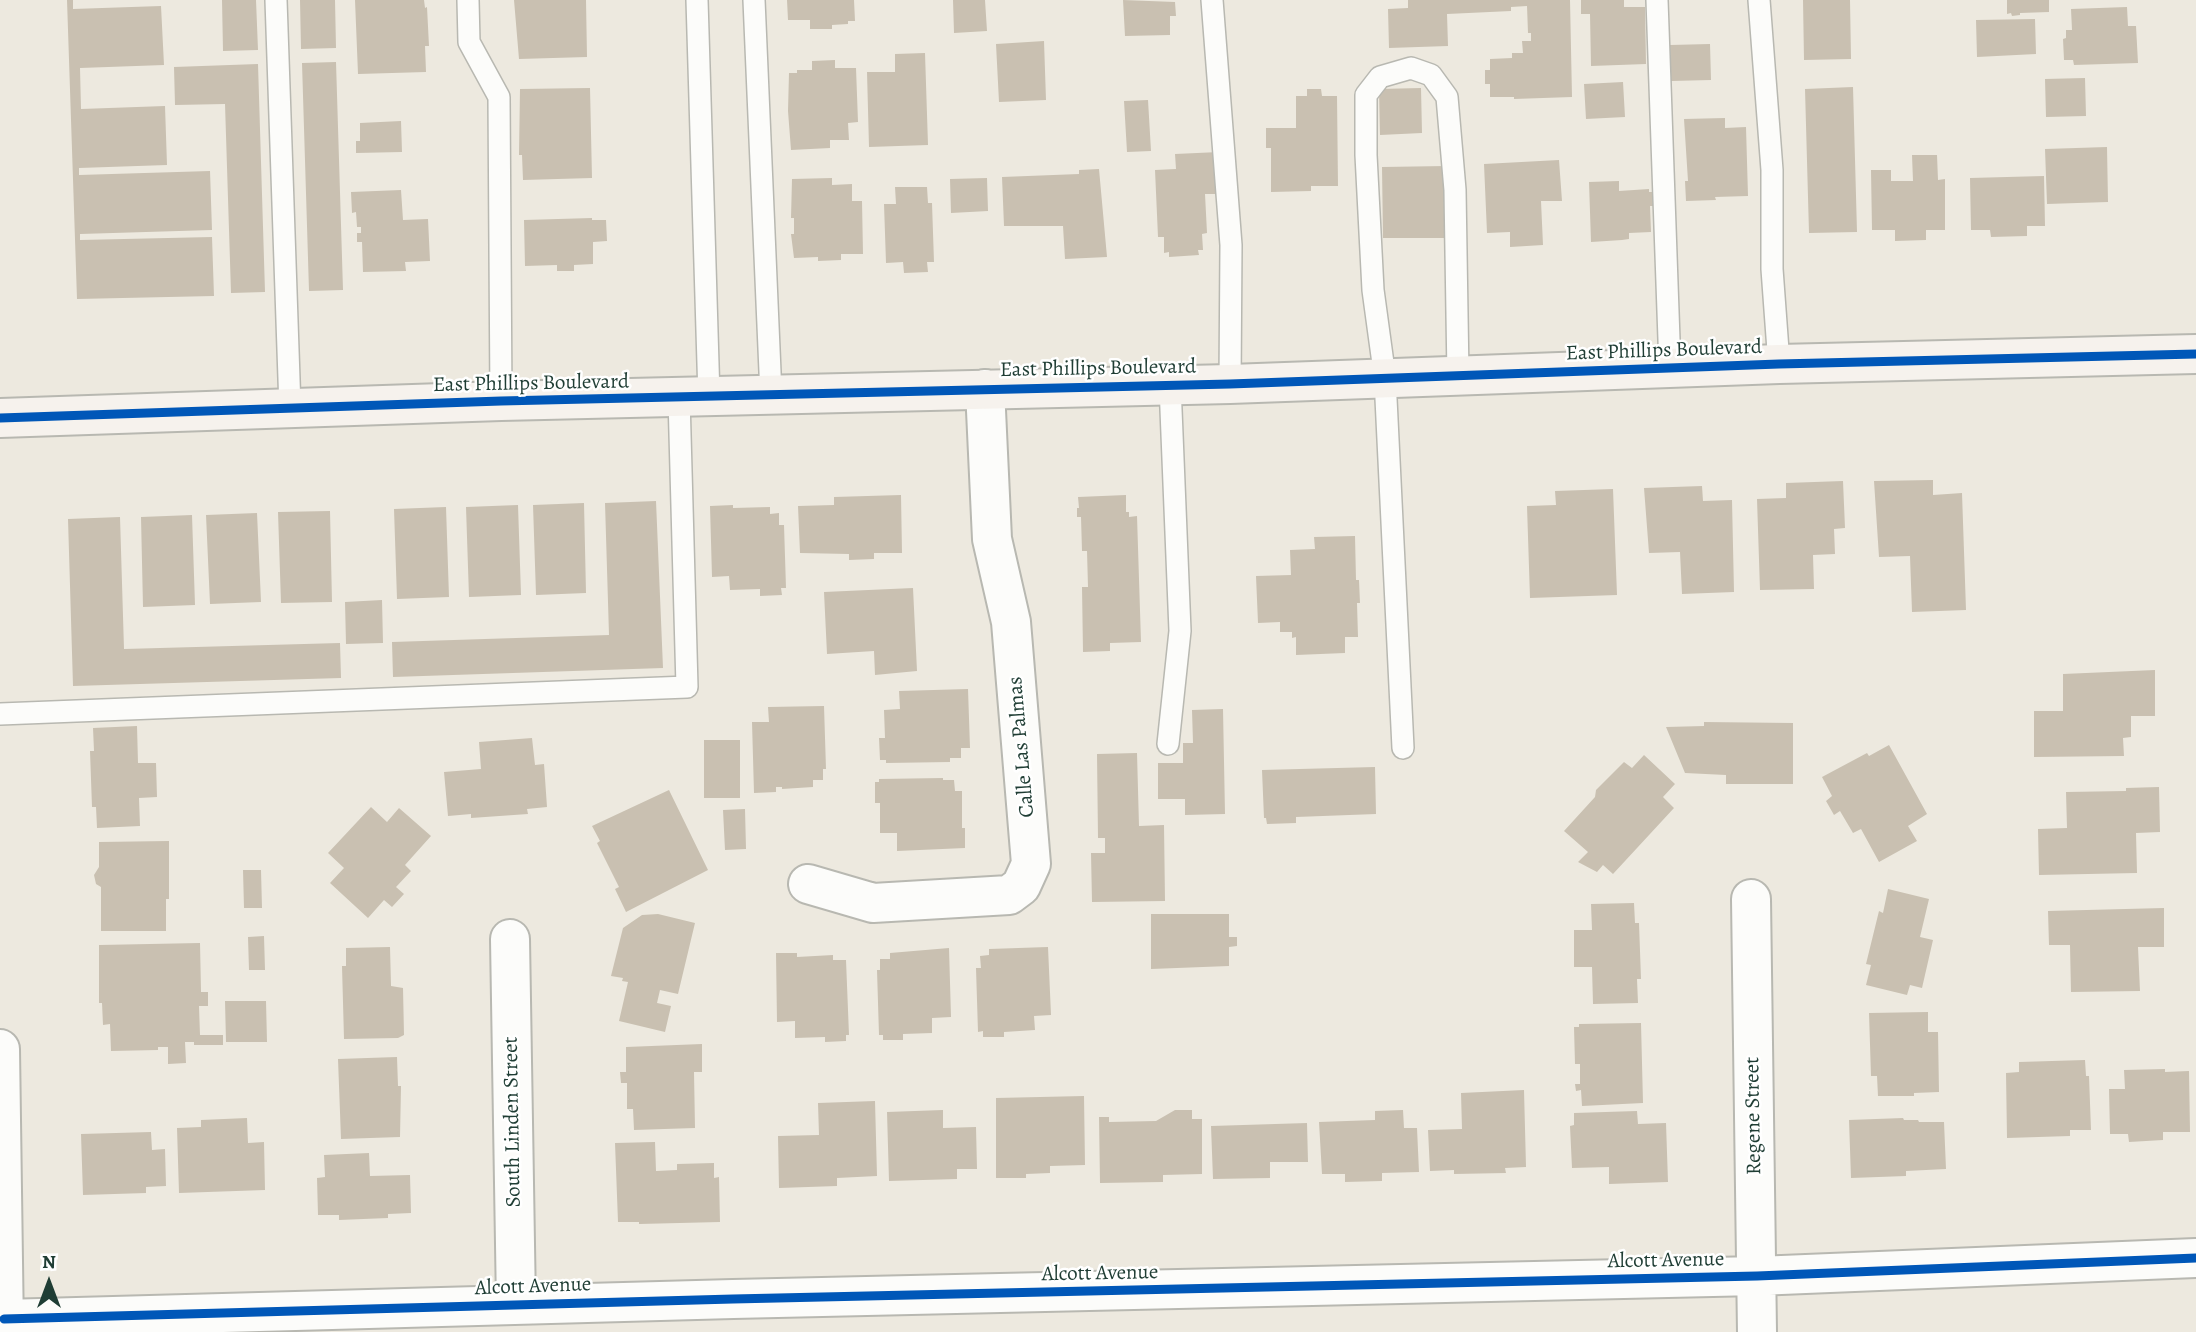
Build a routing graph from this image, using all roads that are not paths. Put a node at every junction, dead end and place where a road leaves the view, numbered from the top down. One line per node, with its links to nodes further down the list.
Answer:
1 (276, 0): 19 (lane)
2 (468, 0): 18 (lane)
3 (697, 0): 17 (lane)
4 (754, 0): 16 (lane)
5 (1212, 0): 13 (lane)
6 (1657, 0): 10 (lane)
7 (1759, 0): 9 (lane)
8 (2196, 354): 9 (street, East Phillips Boulevard)
9 (1779, 364): 10 (street, East Phillips Boulevard)
10 (1670, 368): 11 (street, East Phillips Boulevard)
11 (1458, 376): 12 (street, East Phillips Boulevard); 12 (lane)
12 (1385, 378): 13 (street, East Phillips Boulevard); 23 (lane)
13 (1230, 384): 14 (street, East Phillips Boulevard)
14 (1170, 385): 15 (street, East Phillips Boulevard); 22 (lane)
15 (985, 390): 16 (street, East Phillips Boulevard); 24 (street, Calle Las Palmas)
16 (771, 395): 17 (street, East Phillips Boulevard)
17 (694, 397): 18 (street, East Phillips Boulevard); 21 (lane)
18 (501, 401): 19 (street, East Phillips Boulevard)
19 (290, 408): 20 (street, East Phillips Boulevard)
20 (0, 418)
21 (0, 713)
22 (1168, 744)
23 (1403, 748)
24 (808, 884)
25 (1751, 899): 29 (street, Regene Street)
26 (510, 939): 30 (street, South Linden Street)
27 (0, 1049): 31 (street)
28 (2196, 1258): 29 (street, Alcott Avenue)
29 (1756, 1276): 30 (street, Alcott Avenue); 32 (street, Regene Street)
30 (516, 1305): 31 (street, Alcott Avenue)
31 (4, 1326)
32 (1757, 1332)

